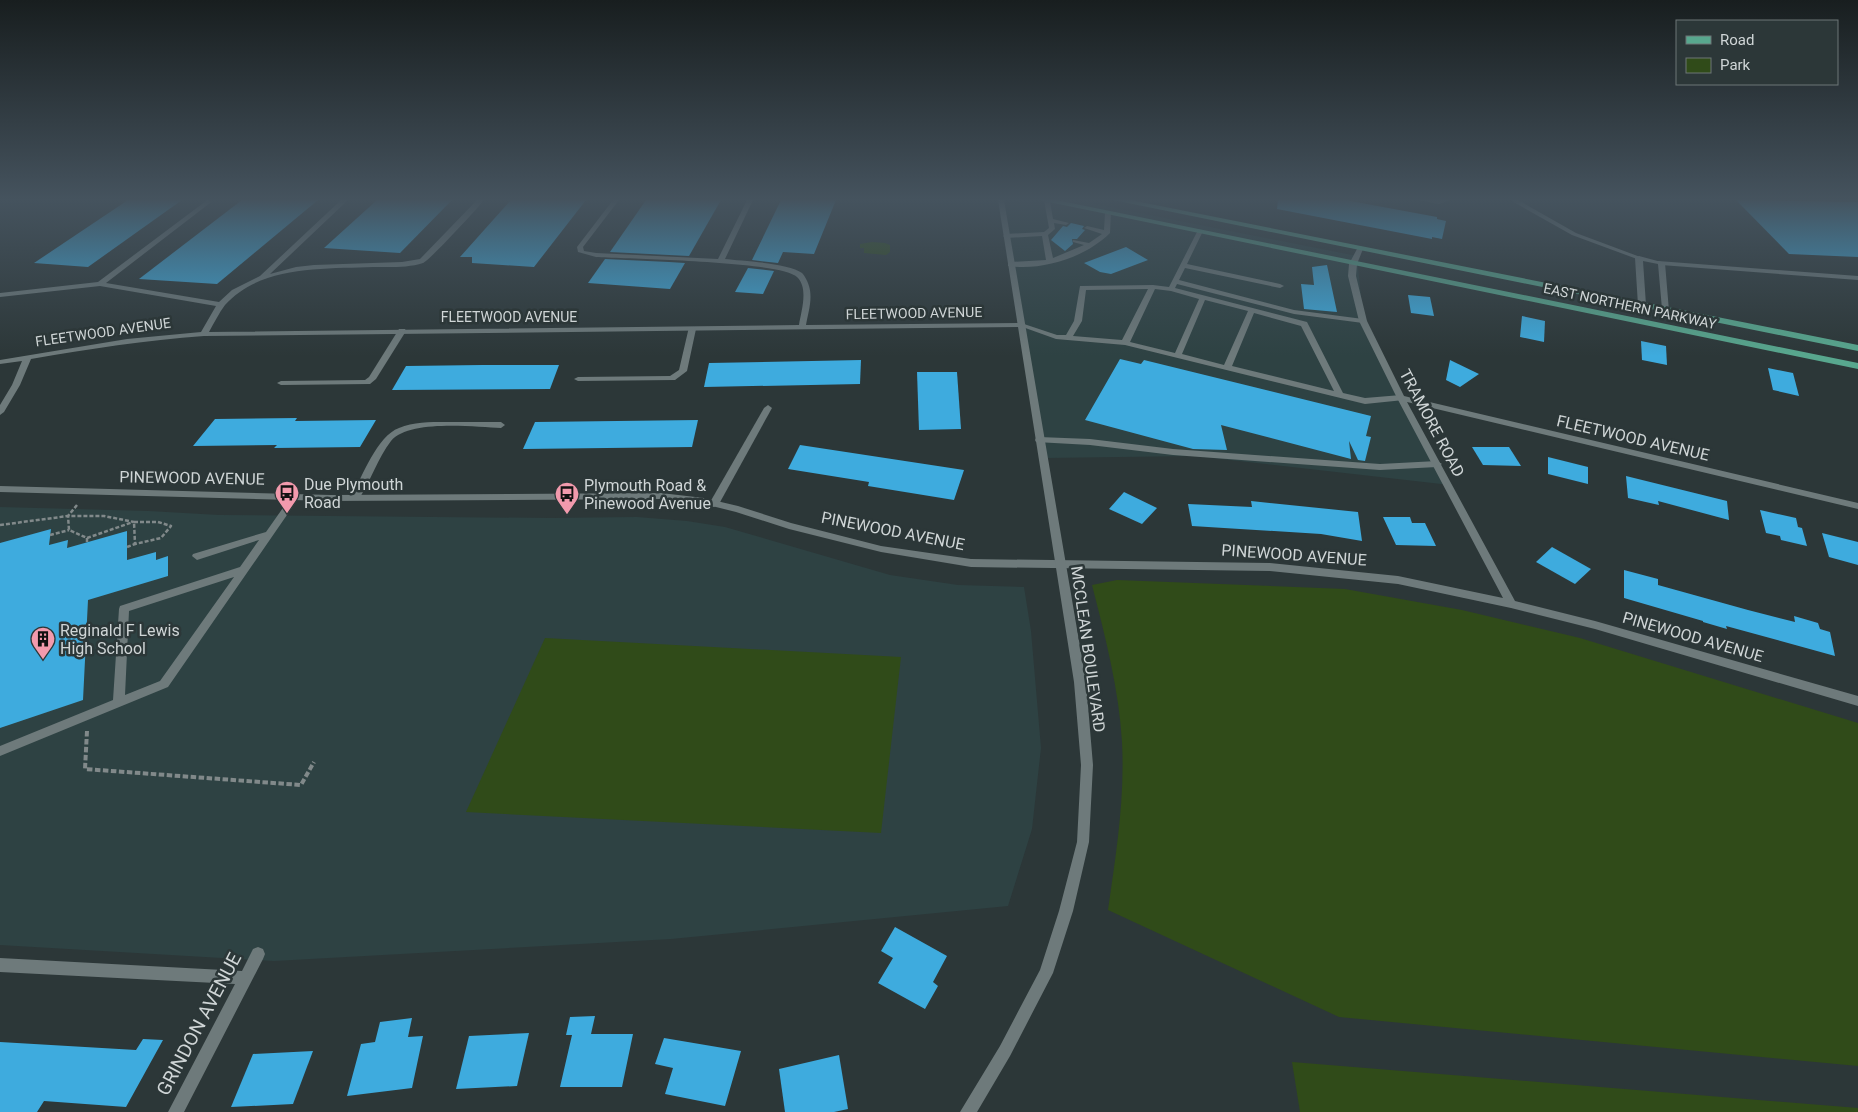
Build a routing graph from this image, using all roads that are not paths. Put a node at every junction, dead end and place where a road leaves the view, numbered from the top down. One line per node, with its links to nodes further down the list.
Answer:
1 (142, 252): 24 (street)
2 (289, 252): 21 (street)
3 (432, 252): 21 (street)
4 (581, 252): 16 (street)
5 (725, 252): 16 (street)
6 (1009, 252): 18 (street, MCCLEAN BOULEVARD)
7 (1049, 252): 15 (street)
8 (1077, 252): 15 (street)
9 (1190, 252): 20 (street)
10 (1296, 252): 19 (main road, EAST NORTHERN PARKWAY)
11 (1359, 252): 19 (street, TRAMORE ROAD)
12 (1375, 252): 31 (main road, EAST NORTHERN PARKWAY)
13 (1622, 252): 14 (street)
14 (1638, 258): 17 (street); 31 (street)
15 (1050, 261): 18 (street)
16 (720, 262): 36 (street)
17 (1661, 263): 22 (street); 32 (street)
18 (1011, 264): 35 (street, MCCLEAN BOULEVARD)
19 (1354, 264): 34 (street, TRAMORE ROAD); 46 (main road, EAST NORTHERN PARKWAY)
20 (1183, 265): 23 (street); 25 (street)
21 (261, 278): 30 (street)
22 (1858, 278)
23 (1175, 281): 27 (street); 34 (street)
24 (100, 284): 28 (street); 30 (street)
25 (1280, 286)
26 (1153, 287): 27 (street); 40 (street); 41 (street)
27 (1171, 289): 29 (street)
28 (0, 295)
29 (1204, 298): 33 (street); 43 (street)
30 (221, 304): 39 (street)
31 (1642, 305): 32 (main road, EAST NORTHERN PARKWAY)
32 (1666, 309): 42 (main road, EAST NORTHERN PARKWAY)
33 (1252, 310): 47 (street); 50 (street)
34 (1363, 321): 51 (street, TRAMORE ROAD)
35 (1021, 325): 36 (street, FLEETWOOD AVENUE); 40 (street, FLEETWOOD AVENUE); 55 (street, MCCLEAN BOULEVARD)
36 (802, 328): 37 (street, FLEETWOOD AVENUE)
37 (692, 329): 38 (street, FLEETWOOD AVENUE); 48 (street)
38 (402, 332): 39 (street, FLEETWOOD AVENUE); 49 (street)
39 (204, 334): 44 (street, FLEETWOOD AVENUE)
40 (1068, 338): 41 (street, FLEETWOOD AVENUE)
41 (1126, 343): 43 (street, FLEETWOOD AVENUE)
42 (1858, 348)
43 (1177, 356): 47 (street, FLEETWOOD AVENUE)
44 (28, 357): 45 (street, FLEETWOOD AVENUE); 53 (street)
45 (0, 362)
46 (1858, 366)
47 (1227, 368): 50 (street, FLEETWOOD AVENUE)
48 (578, 379)
49 (280, 383)
50 (1340, 395): 51 (street, FLEETWOOD AVENUE)
51 (1401, 398): 56 (street, TRAMORE ROAD); 61 (street, FLEETWOOD AVENUE)
52 (768, 408): 60 (street)
53 (0, 412)
54 (501, 425): 59 (street)
55 (1039, 440): 56 (street); 64 (street, MCCLEAN BOULEVARD)
56 (1437, 464): 66 (street, TRAMORE ROAD)
57 (0, 489): 58 (street, PINEWOOD AVENUE)
58 (295, 497): 59 (street, PINEWOOD AVENUE); 62 (street)
59 (356, 497): 60 (street, PINEWOOD AVENUE)
60 (714, 504): 64 (street, PINEWOOD AVENUE)
61 (1858, 506)
62 (269, 534): 63 (street); 65 (street)
63 (197, 556)
64 (1060, 566): 66 (street, PINEWOOD AVENUE); 74 (street, MCCLEAN BOULEVARD)
65 (244, 570): 68 (street); 68 (street)
66 (1511, 604): 67 (street, PINEWOOD AVENUE)
67 (1858, 701)
68 (119, 702): 69 (street)
69 (0, 751)
70 (258, 954): 72 (street, GRINDON AVENUE)
71 (0, 965): 72 (street)
72 (246, 978): 73 (street, GRINDON AVENUE)
73 (176, 1112)
74 (968, 1112)

